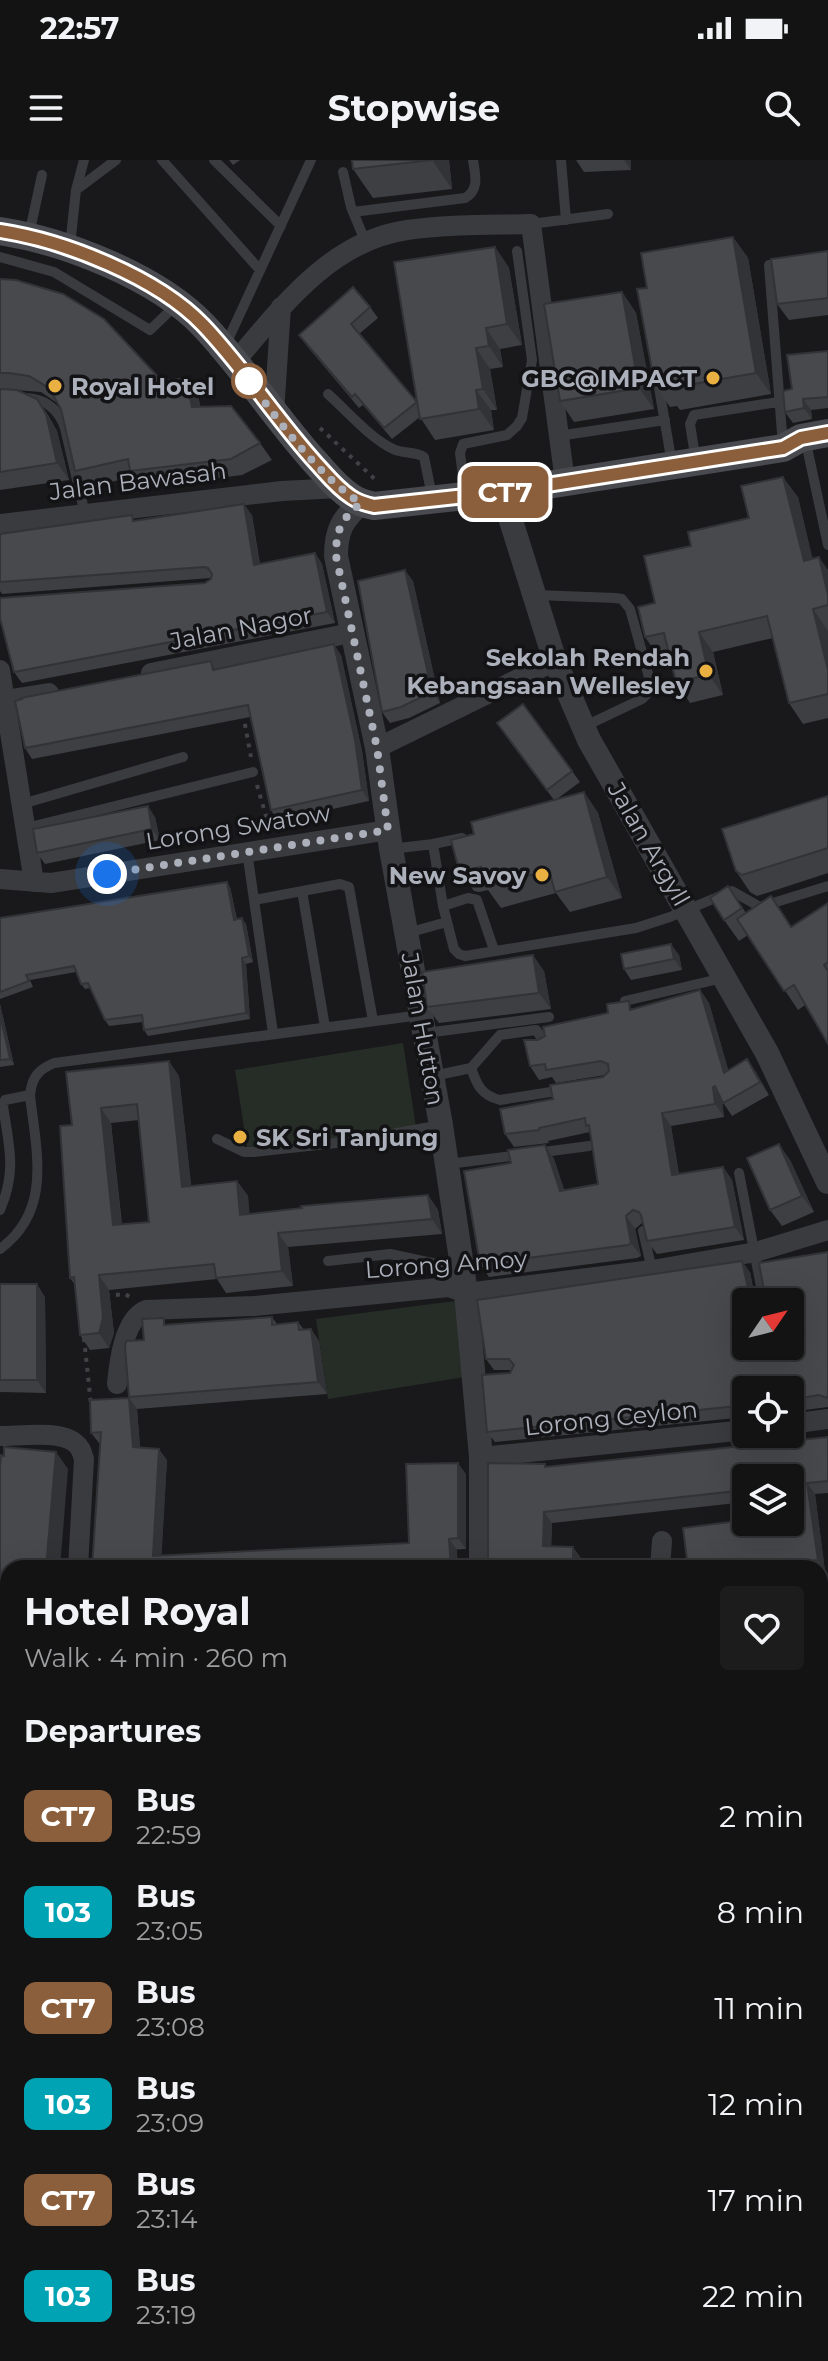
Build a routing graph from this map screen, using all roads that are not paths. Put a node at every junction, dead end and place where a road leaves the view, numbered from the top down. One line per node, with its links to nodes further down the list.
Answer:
1 (84, 160): 10 (lane)
2 (116, 160): 10 (lane)
3 (162, 160): 23 (lane)
4 (214, 160): 15 (lane)
5 (311, 160): 15 (lane)
6 (473, 160): 11 (lane)
7 (561, 160): 13 (lane)
8 (343, 172): 11 (lane)
9 (42, 175): 16 (lane)
10 (76, 190): 18 (lane)
11 (353, 212): 17 (lane)
12 (608, 214): 13 (lane)
13 (566, 220): 14 (lane)
14 (531, 224): 17 (street); 19 (street)
15 (281, 226): 23 (lane)
16 (29, 235): 18 (main road); 20 (main road)
17 (366, 243): 25 (street)
18 (70, 248): 24 (main road)
19 (525, 248): 21 (lane); 33 (street); 41 (lane)
20 (1, 250): 24 (lane)
21 (502, 253)
22 (769, 265): 30 (lane)
23 (260, 270): 26 (lane)
24 (177, 303): 26 (main road)
25 (281, 307): 26 (street); 31 (street)
26 (229, 356): 31 (main road)
27 (656, 373): 32 (lane)
28 (328, 394): 42 (lane)
29 (0, 398): 43 (lane)
30 (778, 402): 34 (lane); 36 (lane)
31 (274, 413): 35 (main road)
32 (665, 420): 33 (lane); 36 (lane)
33 (558, 436): 37 (street)
34 (812, 445): 36 (main road); 45 (lane)
35 (304, 450): 38 (street); 39 (main road)
36 (684, 465): 37 (main road)
37 (565, 482): 40 (main road)
38 (282, 491): 39 (street, Jalan Bawasah); 43 (street, Jalan Bawasah)
39 (360, 492): 42 (main road); 47 (street, Jalan Hutton)
40 (502, 492): 41 (main road); 46 (street, Jalan Argyll)
41 (465, 496): 42 (main road)
42 (433, 500)
43 (85, 514): 44 (street, Jalan Bawasah)
44 (0, 524)
45 (828, 545)
46 (536, 595): 48 (street, Jalan Argyll); 53 (lane)
47 (351, 633): 50 (street, Jalan Nagor); 54 (street, Jalan Hutton)
48 (555, 661): 53 (street, Jalan Argyll); 54 (street)
49 (0, 670): 52 (street)
50 (127, 677)
51 (66, 689): 52 (street)
52 (3, 701): 57 (street)
53 (583, 727): 69 (street, Jalan Argyll)
54 (377, 748): 60 (street, Jalan Hutton)
55 (183, 757): 57 (lane)
56 (253, 772): 58 (lane)
57 (22, 804): 58 (street)
58 (26, 828): 64 (street)
59 (473, 836): 61 (lane)
60 (390, 839): 61 (lane); 62 (street, Lorong Swatow); 71 (street, Jalan Hutton)
61 (433, 844): 68 (lane)
62 (247, 851): 64 (street, Lorong Swatow); 67 (lane)
63 (0, 879): 64 (street, Lorong Swatow)
64 (34, 882)
65 (828, 886): 69 (lane)
66 (302, 891): 67 (lane); 76 (lane); 78 (lane)
67 (254, 900): 79 (lane)
68 (443, 906): 70 (lane); 72 (lane)
69 (687, 910): 72 (lane); 73 (street, Jalan Argyll)
70 (447, 922): 71 (lane); 72 (lane)
71 (406, 933): 77 (street, Jalan Hutton)
72 (494, 950)
73 (725, 978): 74 (lane); 90 (street, Jalan Argyll)
74 (625, 1001)
75 (549, 1017): 77 (lane)
76 (373, 1021): 77 (lane); 78 (lane)
77 (422, 1024): 82 (street, Jalan Hutton)
78 (325, 1027): 79 (lane)
79 (273, 1033): 84 (lane)
80 (543, 1047): 81 (lane)
81 (471, 1068): 82 (lane); 83 (lane)
82 (431, 1076): 85 (street, Jalan Hutton)
83 (580, 1087)
84 (30, 1095): 91 (lane); 94 (lane)
85 (441, 1125): 86 (lane); 88 (street, Jalan Hutton)
86 (217, 1139)
87 (589, 1146): 88 (lane)
88 (446, 1164): 98 (street, Jalan Hutton)
89 (739, 1173): 95 (lane)
90 (828, 1182)
91 (0, 1210)
92 (828, 1230): 95 (street, Lorong Amoy)
93 (643, 1231): 97 (lane)
94 (0, 1249)
95 (756, 1252): 97 (street, Lorong Amoy); 99 (lane)
96 (328, 1261): 98 (lane)
97 (652, 1270): 98 (street, Lorong Amoy)
98 (464, 1281): 100 (street, Lorong Amoy); 105 (street, Jalan Hutton)
99 (762, 1288)
100 (117, 1384)
101 (828, 1419): 102 (street)
102 (804, 1422)
103 (732, 1431): 105 (street, Lorong Ceylon)
104 (4, 1441): 107 (street)
105 (481, 1457): 108 (street, Jalan Hutton)
106 (662, 1541): 109 (street)
107 (78, 1560)
108 (481, 1560)
109 (661, 1560)

